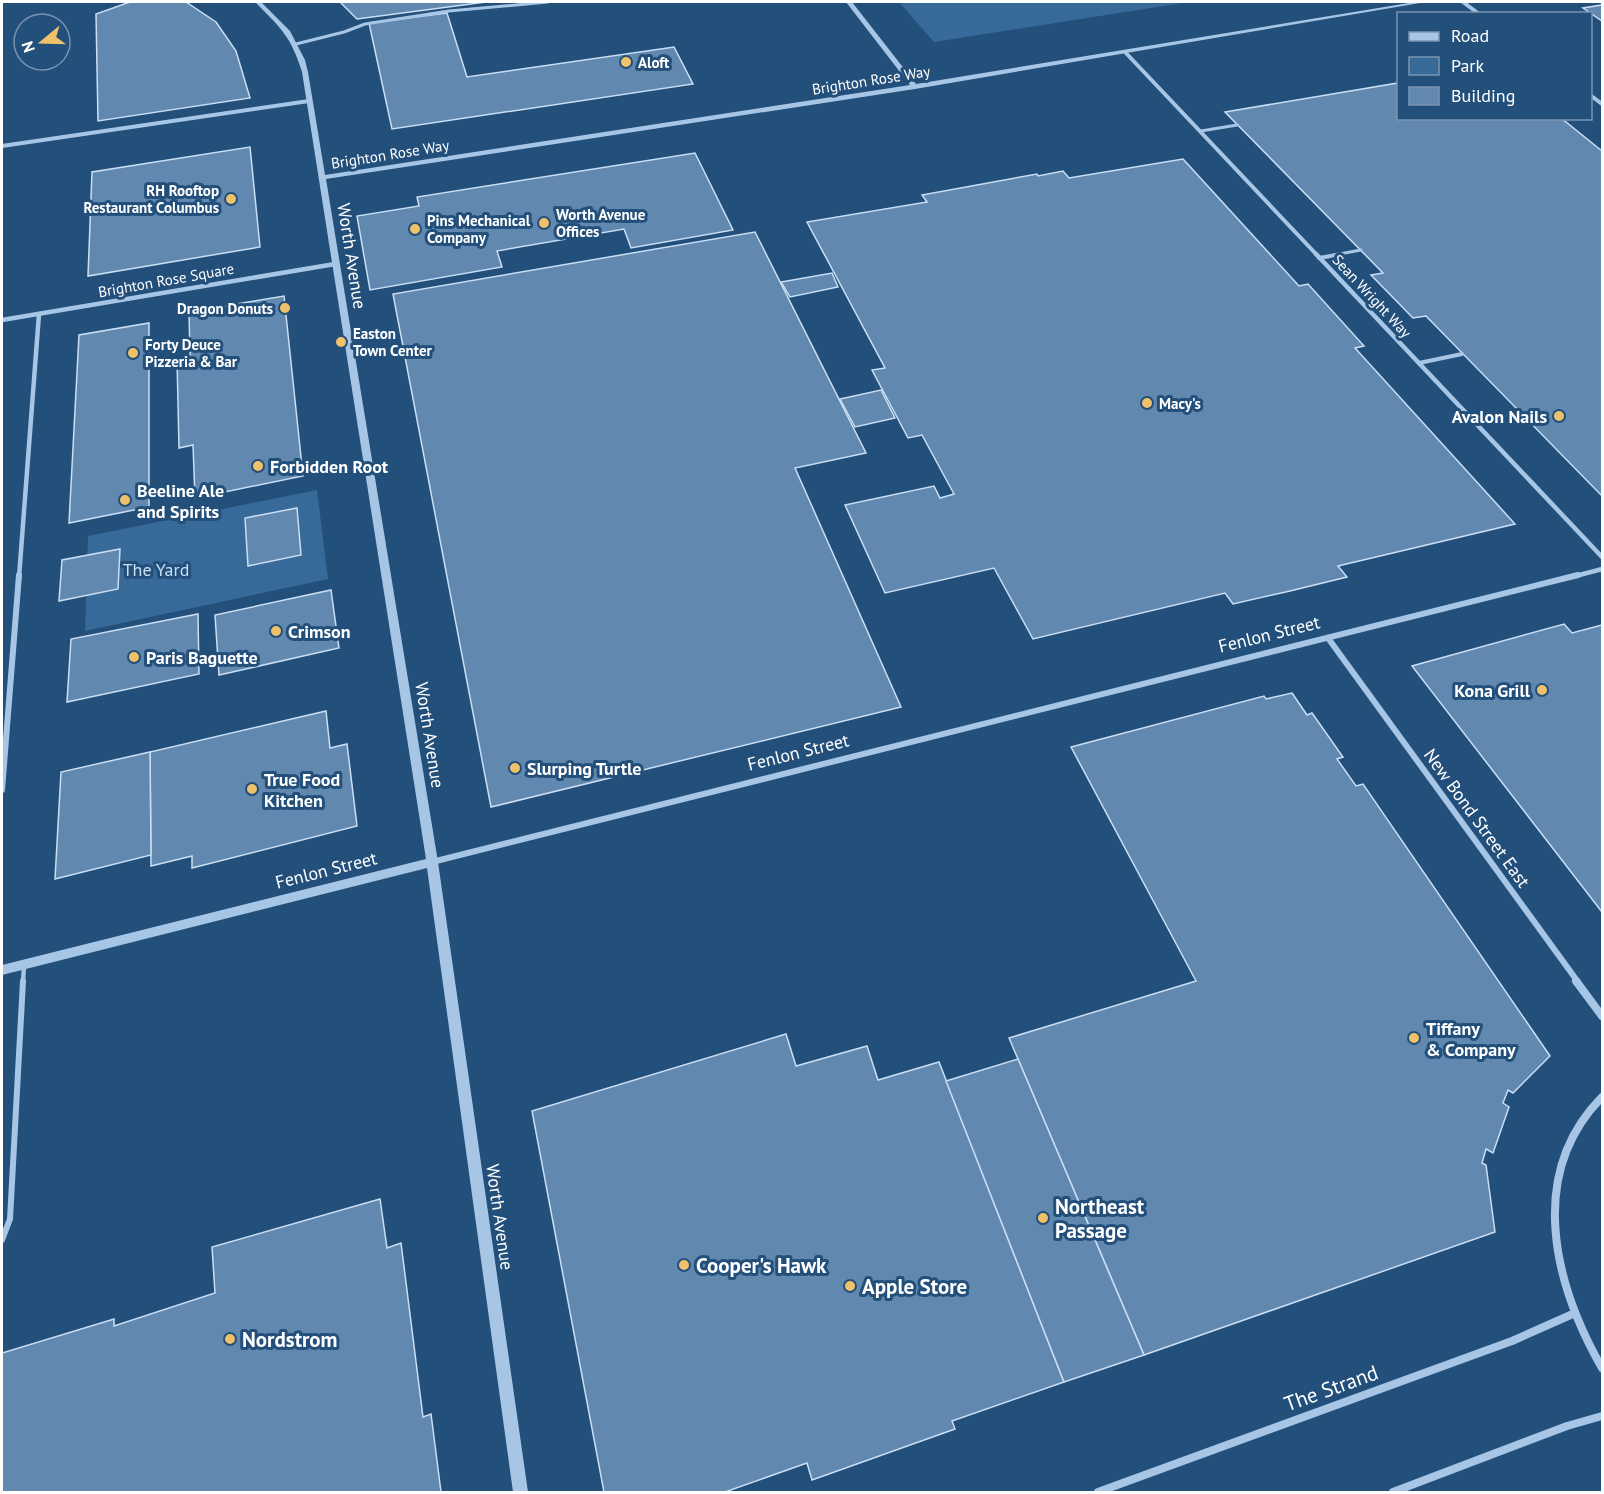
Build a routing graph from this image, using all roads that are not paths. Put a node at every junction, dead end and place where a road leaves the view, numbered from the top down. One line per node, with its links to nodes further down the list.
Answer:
1 (258, 2): 7 (street, Worth Avenue)
2 (548, 2): 7 (lane)
3 (849, 2): 9 (street)
4 (1423, 2): 8 (street, Brighton Rose Way)
5 (1462, 2): 6 (street)
6 (1476, 12)
7 (296, 44): 10 (street, Worth Avenue)
8 (1125, 52): 9 (street, Brighton Rose Way); 12 (street, Sean Wright Way)
9 (915, 87): 14 (street, Brighton Rose Way)
10 (309, 101): 13 (street); 14 (street, Worth Avenue)
11 (1238, 124): 12 (lane)
12 (1201, 131): 16 (street, Sean Wright Way)
13 (2, 146)
14 (321, 178): 17 (street, Worth Avenue)
15 (1361, 250): 16 (lane)
16 (1319, 258): 21 (street, Sean Wright Way)
17 (335, 264): 18 (street, Brighton Rose Square); 26 (street, Worth Avenue)
18 (39, 314): 19 (street, Brighton Rose Square); 25 (street)
19 (2, 320)
20 (1462, 354): 21 (lane)
21 (1419, 363): 22 (street, Sean Wright Way)
22 (1602, 557)
23 (1602, 569): 24 (street, Fenlon Street)
24 (1328, 638): 26 (street, Fenlon Street); 29 (street, New Bond Street East)
25 (2, 790)
26 (432, 862): 27 (street, Fenlon Street); 35 (street, Worth Avenue)
27 (24, 964): 28 (street, Fenlon Street); 31 (lane)
28 (2, 970)
29 (1602, 1016)
30 (1602, 1097): 32 (street)
31 (2, 1240)
32 (1575, 1313): 33 (street); 36 (street, The Strand)
33 (1602, 1368)
34 (1602, 1416): 37 (street)
35 (521, 1492)
36 (1098, 1492)
37 (1393, 1492)

